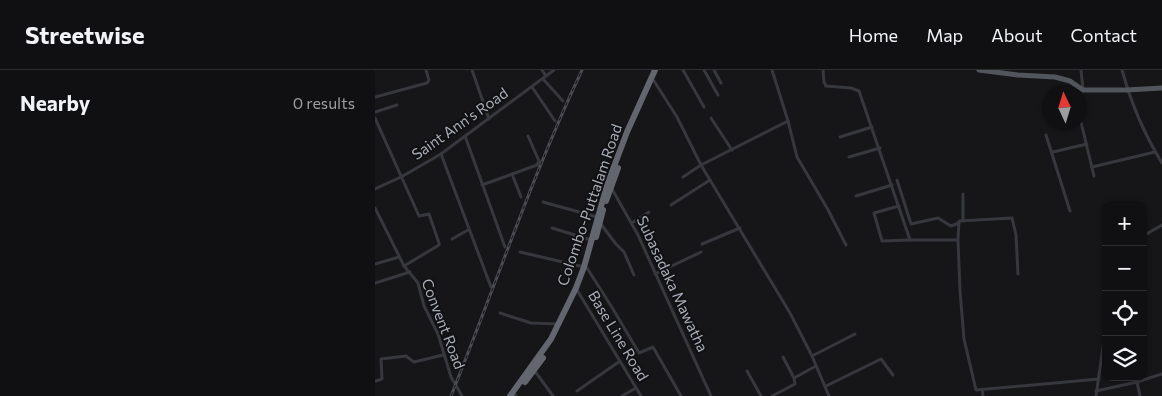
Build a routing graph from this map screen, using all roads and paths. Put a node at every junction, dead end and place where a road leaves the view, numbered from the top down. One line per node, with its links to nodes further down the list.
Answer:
1 (426, 70): 26 (street)
2 (472, 70): 33 (street)
3 (542, 70): 16 (street)
4 (555, 70): 16 (street, Saint Ann's Road)
5 (655, 70): 60 (highway, Colombo-Puttalam Road)
6 (659, 70): 17 (highway, Colombo-Puttalam Road)
7 (683, 70): 29 (street)
8 (704, 70): 25 (street)
9 (714, 70): 18 (street)
10 (772, 70): 35 (street)
11 (823, 70): 36 (street)
12 (980, 70): 15 (main road)
13 (1081, 70): 20 (street)
14 (1122, 70): 24 (street)
15 (1035, 73): 19 (main road)
16 (544, 78): 21 (street, Saint Ann's Road); 27 (street)
17 (654, 81): 50 (street); 60 (highway, Colombo-Puttalam Road)
18 (721, 83)
19 (1074, 85)
20 (1080, 85)
21 (531, 87): 33 (street, Saint Ann's Road); 34 (street)
22 (1162, 88): 24 (main road)
23 (1087, 90): 24 (main road)
24 (1127, 90): 46 (street)
25 (718, 95)
26 (375, 97)
27 (563, 100)
28 (397, 105): 30 (street)
29 (704, 107)
30 (375, 112)
31 (375, 118): 54 (street)
32 (711, 118): 44 (street)
33 (489, 119): 39 (street, Saint Ann's Road)
34 (555, 121)
35 (789, 121): 44 (street); 85 (street)
36 (872, 127): 41 (street); 43 (street)
37 (1083, 130): 42 (street)
38 (1046, 135): 45 (street)
39 (465, 136): 47 (street, Saint Ann's Road); 58 (street)
40 (529, 136): 52 (street)
41 (840, 137)
42 (1087, 144): 45 (street); 51 (street)
43 (880, 148): 48 (street); 59 (street)
44 (733, 150): 50 (street)
45 (1053, 152): 69 (street)
46 (1155, 152): 49 (street); 51 (street)
47 (441, 154): 54 (street, Saint Ann's Road); 78 (street)
48 (849, 157)
49 (1162, 163)
50 (701, 165): 55 (street); 56 (street)
51 (1092, 167): 53 (street)
52 (511, 174): 58 (street); 64 (street)
53 (1094, 176)
54 (401, 177): 61 (street, Saint Ann's Road); 91 (street)
55 (683, 177)
56 (710, 180): 66 (street); 77 (street)
57 (897, 180): 73 (street)
58 (482, 185): 86 (street)
59 (892, 185): 63 (street); 67 (street)
60 (609, 187): 71 (highway, Colombo-Puttalam Road); 74 (street, Subasadaka Mawatha)
61 (375, 189)
62 (963, 194): 72 (street)
63 (856, 196)
64 (521, 197)
65 (543, 202): 71 (street)
66 (671, 205)
67 (899, 206): 82 (street); 82 (street)
68 (375, 208): 89 (street, Convent Road)
69 (1070, 211)
70 (649, 212): 74 (street)
71 (598, 220): 81 (highway, Colombo-Puttalam Road); 92 (highway, Colombo-Puttalam Road); 96 (street)
72 (963, 221): 73 (street); 95 (street)
73 (959, 223): 83 (street)
74 (631, 224): 94 (street, Subasadaka Mawatha)
75 (1162, 225): 79 (street)
76 (552, 228): 81 (street)
77 (740, 228): 84 (street); 105 (street)
78 (469, 230): 80 (street); 98 (street)
79 (1147, 234)
80 (452, 239)
81 (591, 240): 92 (highway, Colombo-Puttalam Road)
82 (910, 240): 83 (street)
83 (958, 240): 119 (street)
84 (702, 244)
85 (846, 245)
86 (505, 246)
87 (520, 252): 92 (street)
88 (701, 252): 94 (street)
89 (399, 256): 90 (street); 91 (street, Convent Road)
90 (375, 264)
91 (404, 266): 93 (street, Convent Road)
92 (585, 268): 99 (highway, Colombo-Puttalam Road); 127 (street)
93 (410, 272): 97 (street); 104 (street, Convent Road)
94 (655, 274): 128 (street, Subasadaka Mawatha)
95 (1018, 274)
96 (634, 275)
97 (375, 283)
98 (491, 287)
99 (577, 290): 101 (highway, Colombo-Puttalam Road); 107 (street, Base Line Road); 109 (highway, Colombo-Puttalam Road)
100 (500, 313): 101 (street)
101 (559, 324): 123 (highway, Colombo-Puttalam Road)
102 (855, 334): 105 (street)
103 (1105, 336): 114 (street)
104 (443, 355): 115 (street); 122 (street, Convent Road)
105 (812, 356): 108 (street)
106 (783, 357): 113 (street)
107 (620, 361): 118 (street, Base Line Road); 120 (street)
108 (816, 366): 113 (street); 117 (street)
109 (534, 370): 123 (highway, Colombo-Puttalam Road); 124 (street)
110 (747, 370): 129 (street)
111 (1162, 374): 116 (street)
112 (893, 375): 117 (street)
113 (795, 378): 130 (street)
114 (1099, 379): 119 (street); 121 (street)
115 (376, 382)
116 (1137, 382): 121 (street); 134 (street)
117 (826, 386): 131 (street)
118 (636, 388): 125 (street); 126 (street, Base Line Road)
119 (981, 389): 132 (street)
120 (577, 390)
121 (1097, 391): 133 (street)
122 (461, 396)
123 (514, 396)
124 (553, 396)
125 (622, 396)
126 (641, 396)
127 (681, 396)
128 (711, 396)
129 (761, 396)
130 (772, 396)
131 (829, 396)
132 (983, 396)
133 (1096, 396)
134 (1140, 396)

